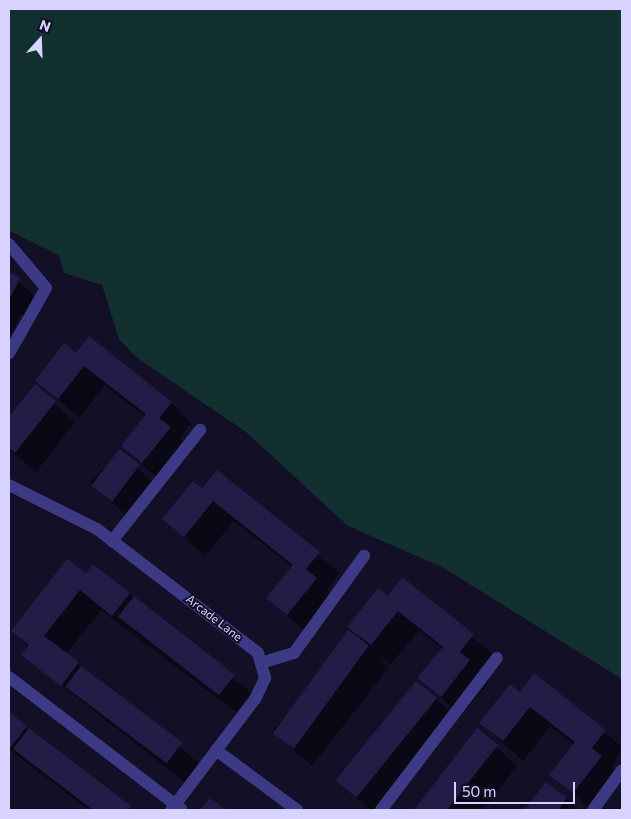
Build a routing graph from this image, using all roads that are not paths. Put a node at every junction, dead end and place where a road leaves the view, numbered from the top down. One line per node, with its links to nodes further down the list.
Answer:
1 (9, 244): 2 (street)
2 (9, 353)
3 (200, 430): 5 (street)
4 (9, 485): 5 (street, Arcade Lane)
5 (112, 541): 8 (street, Arcade Lane)
6 (364, 556): 8 (street)
7 (497, 658): 14 (street)
8 (261, 663): 10 (street)
9 (9, 676): 12 (street)
10 (216, 750): 12 (street); 13 (street)
11 (622, 770): 15 (street)
12 (176, 808)
13 (297, 810)
14 (381, 810)
15 (593, 810)

